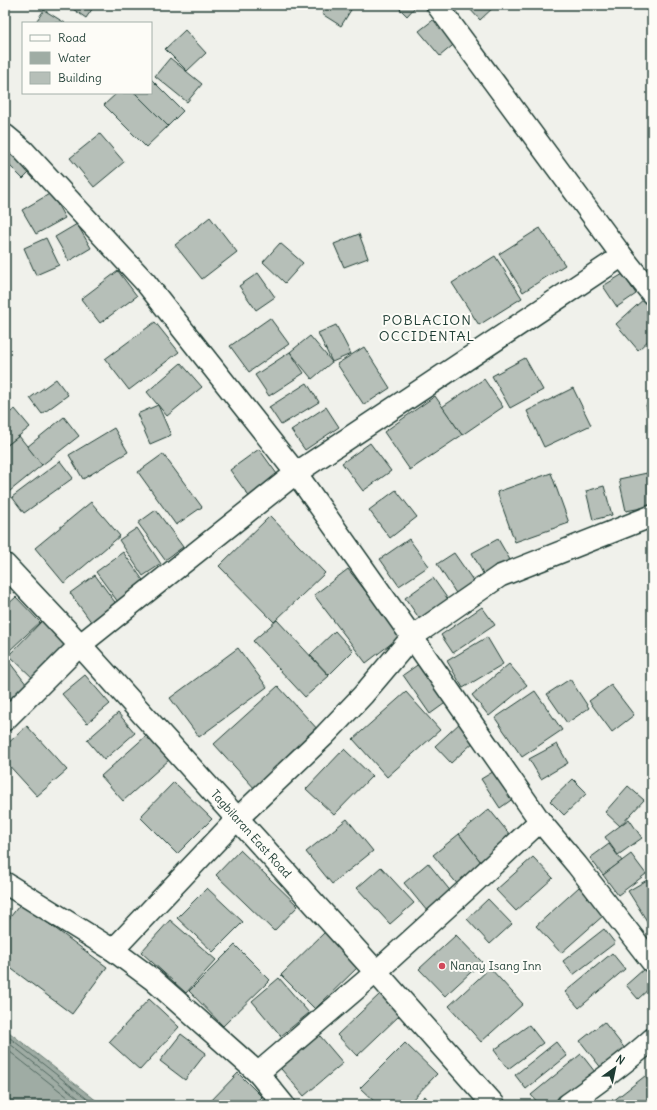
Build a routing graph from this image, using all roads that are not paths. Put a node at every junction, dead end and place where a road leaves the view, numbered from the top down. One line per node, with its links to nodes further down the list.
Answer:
1 (437, 5): 3 (street)
2 (5, 135): 5 (street)
3 (622, 256): 4 (street); 5 (street)
4 (652, 294)
5 (296, 473): 8 (street); 9 (street)
6 (652, 516): 8 (street)
7 (5, 565): 9 (main road, Tagbilaran East Road)
8 (412, 637): 11 (street); 12 (street)
9 (80, 646): 10 (street); 11 (main road, Tagbilaran East Road)
10 (5, 720)
11 (237, 819): 14 (street); 16 (main road, Tagbilaran East Road)
12 (540, 822): 15 (street); 16 (street)
13 (5, 883): 14 (street)
14 (113, 950): 18 (street)
15 (652, 962)
16 (376, 972): 18 (street); 20 (main road, Tagbilaran East Road)
17 (652, 1039): 21 (street)
18 (258, 1073): 19 (street)
19 (284, 1105)
20 (494, 1105)
21 (567, 1105)

